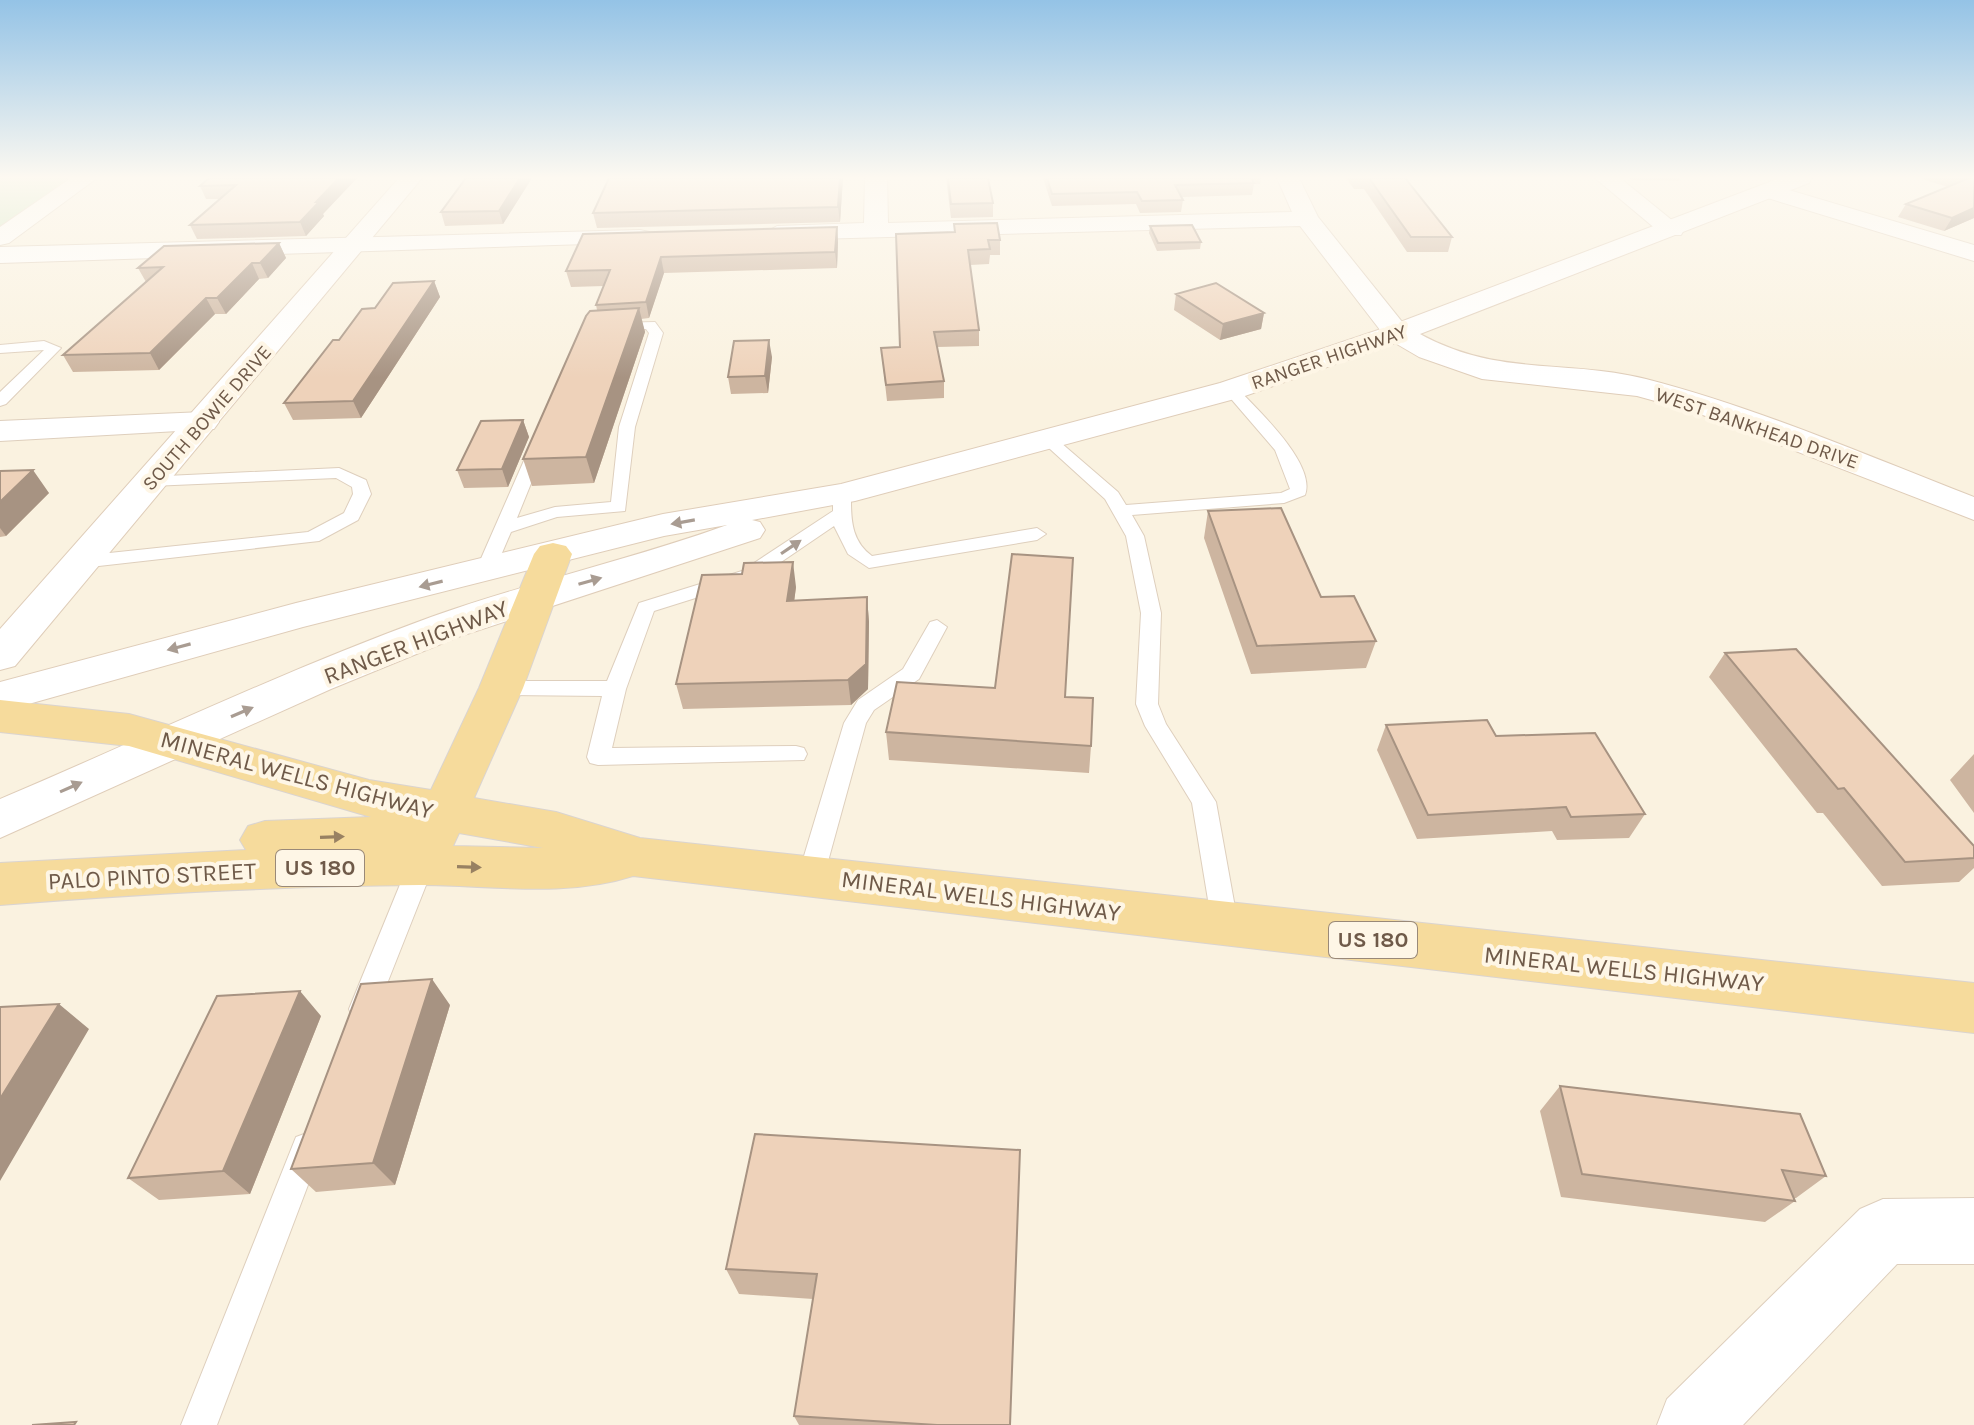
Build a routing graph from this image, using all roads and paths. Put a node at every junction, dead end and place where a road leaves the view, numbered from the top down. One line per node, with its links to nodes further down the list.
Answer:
1 (374, 244): 5 (street)
2 (1327, 244): 9 (street)
3 (1633, 244): 9 (street, RANGER HIGHWAY)
4 (1946, 244): 6 (street)
5 (356, 245): 7 (street); 15 (street, SOUTH BOWIE DRIVE)
6 (1974, 253)
7 (0, 255)
8 (591, 328): 23 (lane)
9 (1397, 333): 11 (street, WEST BANKHEAD DRIVE); 12 (street, RANGER HIGHWAY)
10 (0, 349): 14 (lane)
11 (1482, 370): 12 (street); 21 (street, WEST BANKHEAD DRIVE)
12 (1289, 371): 13 (street, RANGER HIGHWAY)
13 (1231, 390): 18 (street, RANGER HIGHWAY); 22 (lane)
14 (3, 395)
15 (203, 422): 17 (street); 19 (street, SOUTH BOWIE DRIVE)
16 (545, 426): 23 (lane)
17 (0, 431)
18 (1047, 439): 20 (street, RANGER HIGHWAY); 22 (lane)
19 (151, 481): 26 (street, SOUTH BOWIE DRIVE); 26 (lane)
20 (842, 503): 24 (lane); 25 (street, RANGER HIGHWAY, one-way to 25); 28 (street, RANGER HIGHWAY, one-way to 20); 32 (lane, one-way to 20)
21 (1974, 509)
22 (1120, 511): 44 (lane)
23 (504, 528): 27 (lane)
24 (1037, 534)
25 (553, 554): 27 (street, RANGER HIGHWAY); 28 (main road)
26 (81, 562): 30 (street, SOUTH BOWIE DRIVE)
27 (486, 570): 33 (street, RANGER HIGHWAY, one-way to 33)
28 (537, 596): 31 (main road); 35 (street, RANGER HIGHWAY, one-way to 28)
29 (937, 627): 42 (lane)
30 (0, 656)
31 (501, 688): 32 (lane); 37 (main road)
32 (615, 689): 36 (lane)
33 (0, 697)
34 (0, 716): 35 (main road, MINERAL WELLS HIGHWAY / US 180)
35 (170, 742): 37 (main road, MINERAL WELLS HIGHWAY / US 180); 38 (street, RANGER HIGHWAY, one-way to 35)
36 (796, 754)
37 (444, 814): 39 (main road, MINERAL WELLS HIGHWAY / US 180); 40 (main road); 41 (main road, one-way to 37)
38 (0, 819)
39 (640, 858): 40 (main road, PALO PINTO STREET / US 180, one-way to 39); 42 (main road, MINERAL WELLS HIGHWAY / US 180)
40 (421, 865): 41 (main road, PALO PINTO STREET / US 180); 46 (lane)
41 (119, 875): 43 (main road, PALO PINTO STREET / US 180)
42 (811, 876): 44 (main road, MINERAL WELLS HIGHWAY / US 180)
43 (0, 884)
44 (1225, 924): 45 (main road, MINERAL WELLS HIGHWAY / US 180)
45 (1974, 1008)
46 (351, 1039)
47 (316, 1126): 49 (lane)
48 (1974, 1231): 50 (street)
49 (199, 1425)
50 (1693, 1425)

